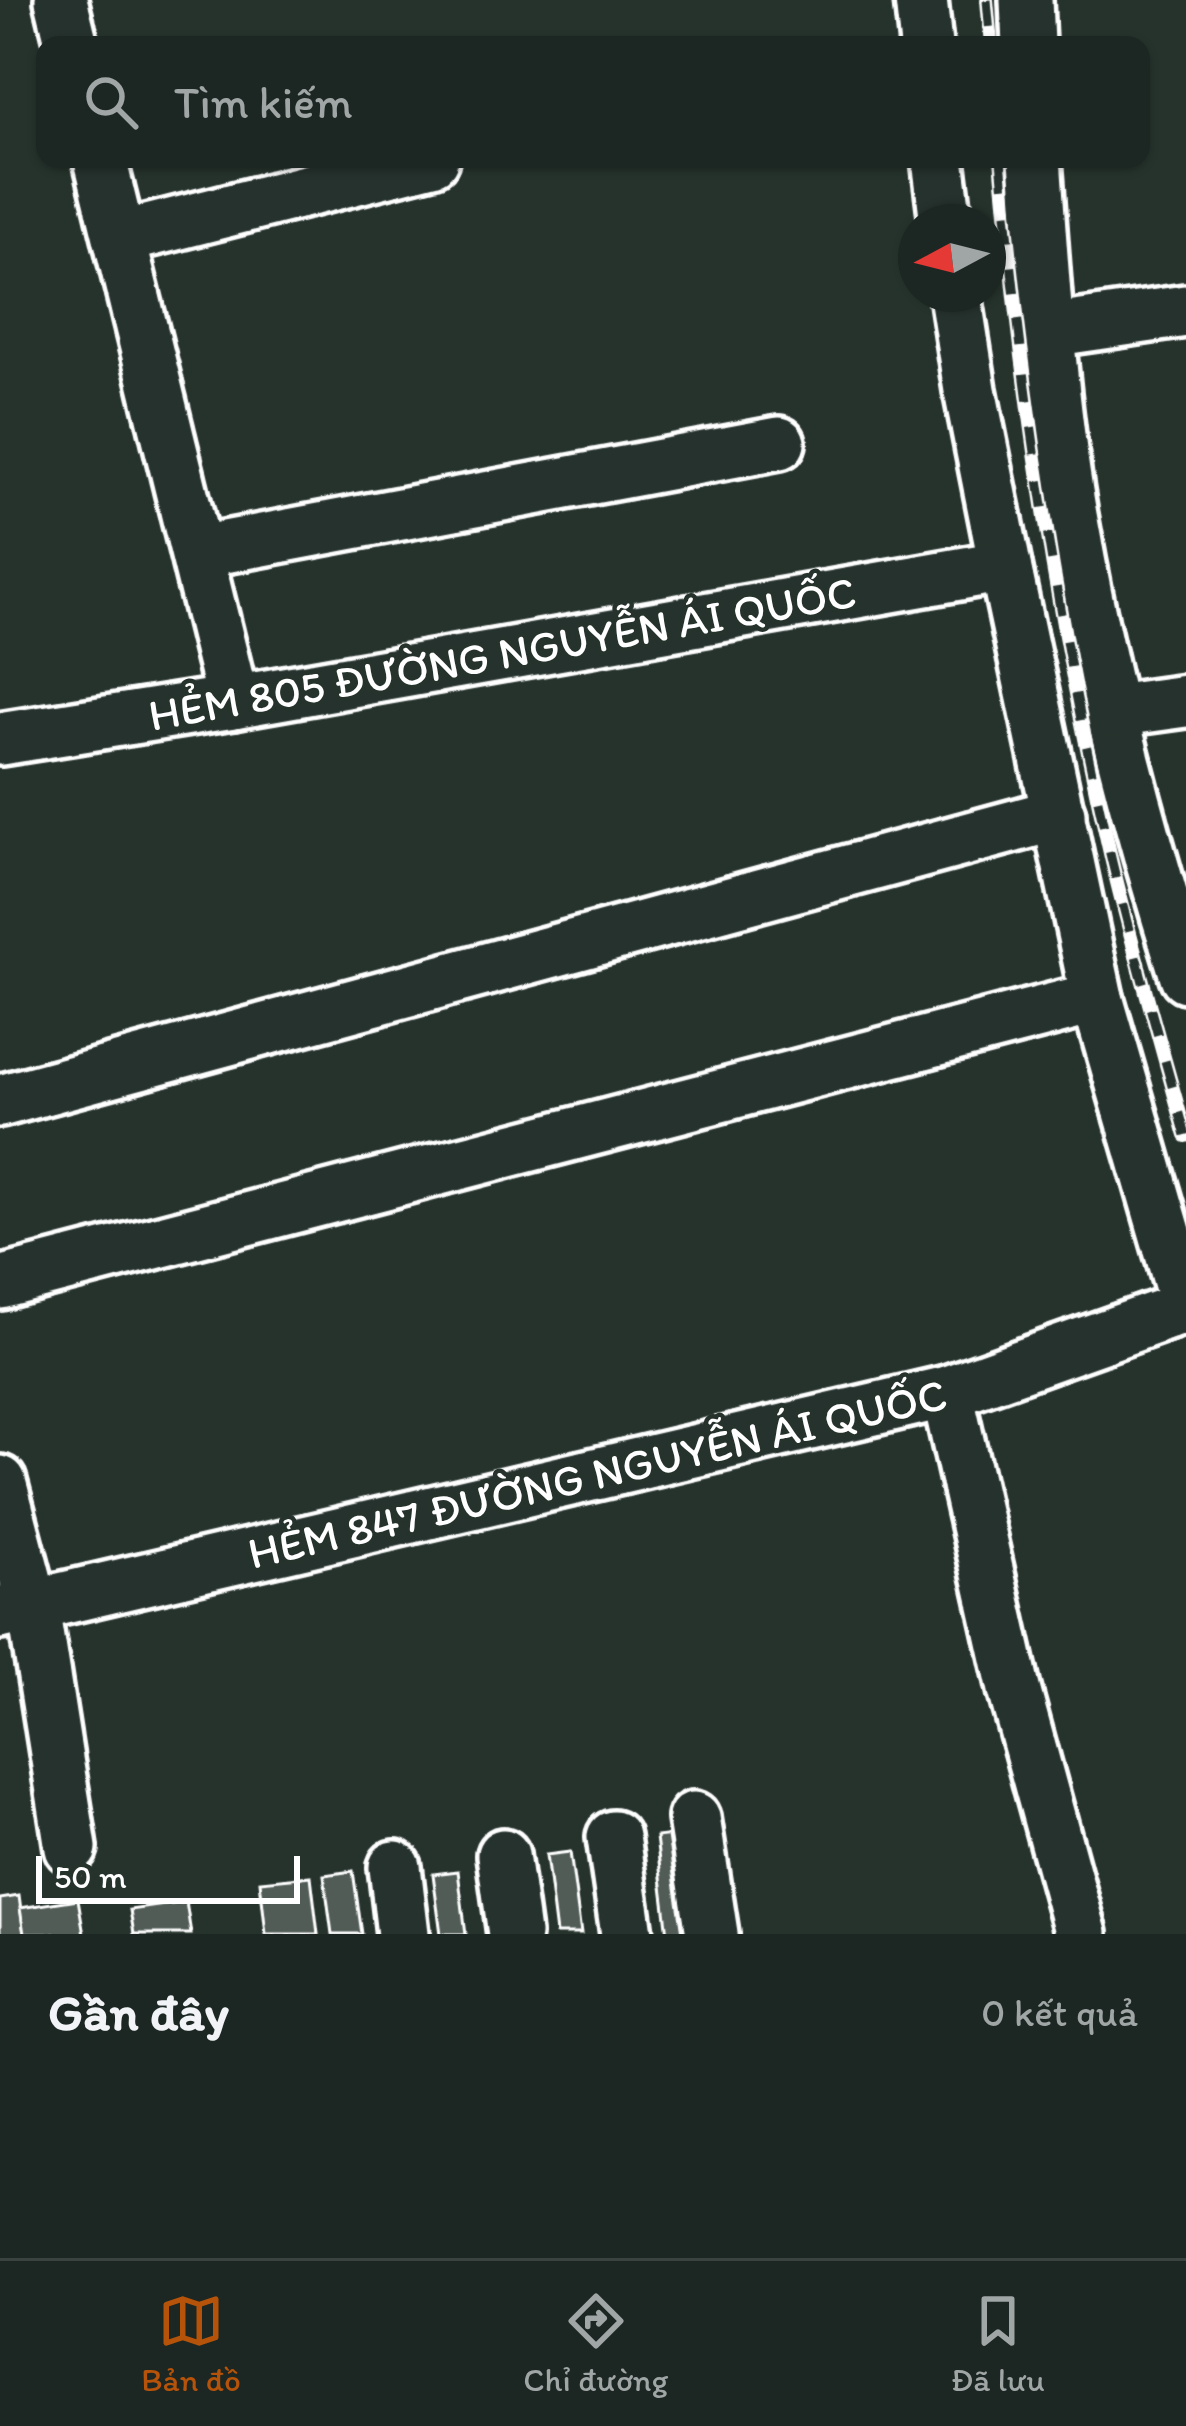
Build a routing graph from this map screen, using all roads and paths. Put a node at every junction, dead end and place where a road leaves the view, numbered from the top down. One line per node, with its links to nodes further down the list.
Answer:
1 (61, 0): 4 (street)
2 (921, 0): 5 (street)
3 (1026, 0): 6 (street)
4 (70, 36)
5 (925, 36)
6 (1028, 36)
7 (102, 168): 12 (street)
8 (396, 168): 12 (street)
9 (939, 168): 11 (street)
10 (1036, 168): 15 (street)
11 (944, 204)
12 (120, 238): 17 (street)
13 (1186, 310): 15 (street)
14 (959, 312): 18 (street)
15 (1048, 331): 21 (street)
16 (779, 443): 17 (street)
17 (198, 552): 20 (street)
18 (1005, 566): 20 (street, HẺM 805 ĐƯỜNG NGUYỄN ÁI QUỐC); 23 (street)
19 (1186, 701): 21 (street)
20 (233, 703): 22 (street, HẺM 805 ĐƯỜNG NGUYỄN ÁI QUỐC)
21 (1114, 711): 24 (street)
22 (0, 739)
23 (1059, 814): 26 (street); 27 (street)
24 (1172, 888): 25 (street)
25 (1186, 976)
26 (1097, 998): 28 (street); 29 (street)
27 (0, 1100)
28 (0, 1283)
29 (1186, 1306): 30 (street, HẺM 847 ĐƯỜNG NGUYỄN ÁI QUỐC)
30 (947, 1392): 32 (street, HẺM 847 ĐƯỜNG NGUYỄN ÁI QUỐC); 42 (street)
31 (0, 1482): 32 (street)
32 (16, 1610): 35 (street)
33 (694, 1818): 41 (street)
34 (613, 1837): 40 (street)
35 (71, 1848)
36 (503, 1855): 39 (street)
37 (395, 1867): 38 (street)
38 (403, 1934)
39 (514, 1934)
40 (627, 1934)
41 (712, 1934)
42 (1081, 1934)

